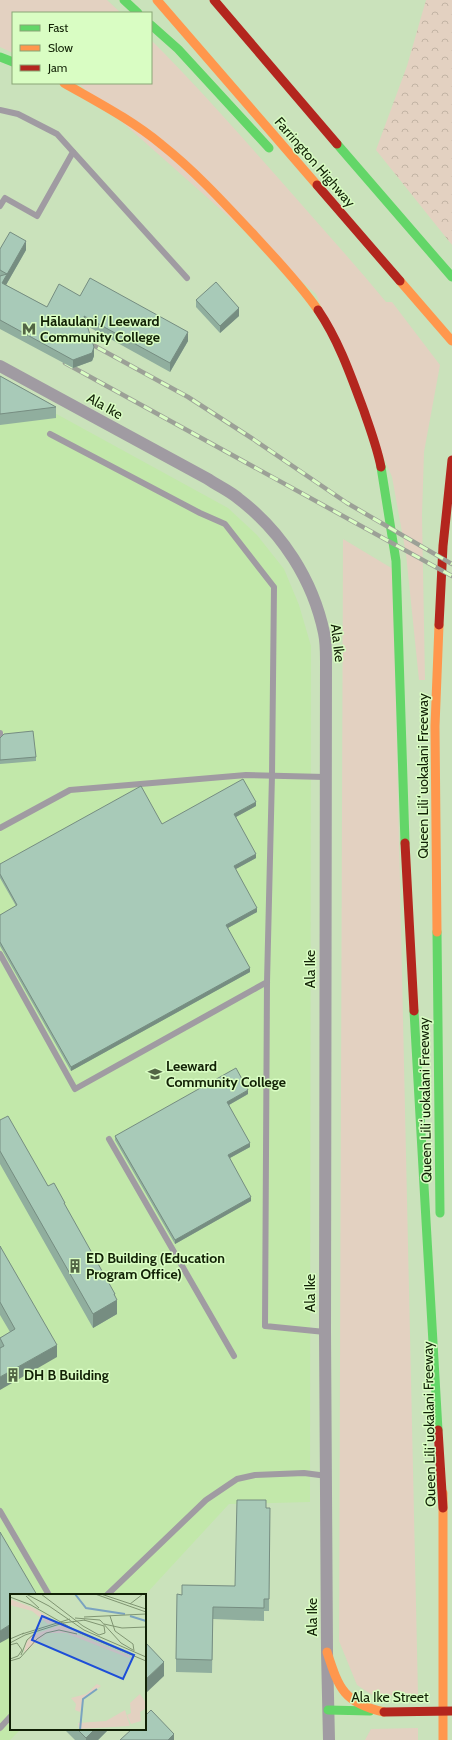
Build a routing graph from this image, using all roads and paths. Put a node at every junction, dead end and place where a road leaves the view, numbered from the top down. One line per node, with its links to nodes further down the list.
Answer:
1 (124, 0): 4 (main road)
2 (157, 0): 14 (main road, Farrington Highway)
3 (214, 0): 15 (main road, Farrington Highway)
4 (137, 12)
5 (152, 26): 11 (main road)
6 (0, 57): 7 (main road)
7 (12, 62)
8 (66, 84): 34 (main road)
9 (0, 110): 10 (lane)
10 (73, 152): 13 (lane); 16 (lane)
11 (277, 156)
12 (294, 172): 14 (main road)
13 (0, 206)
14 (386, 265): 17 (main road, Farrington Highway)
15 (452, 277)
16 (187, 278)
17 (452, 341)
18 (0, 366): 24 (street, Ala Ike)
19 (50, 434): 23 (lane)
20 (452, 463): 29 (main road, Queen Liliʻuokalani Freeway)
21 (0, 733): 22 (lane)
22 (0, 738)
23 (272, 775): 24 (lane); 25 (lane); 27 (lane)
24 (326, 777): 31 (street, Ala Ike)
25 (0, 828)
26 (0, 954): 27 (lane)
27 (267, 982): 31 (lane)
28 (109, 1139): 32 (lane)
29 (440, 1220)
30 (442, 1324): 34 (main road, Queen Liliʻuokalani Freeway)
31 (325, 1332): 33 (street, Ala Ike)
32 (234, 1356)
33 (327, 1476): 37 (lane); 38 (street, Ala Ike)
34 (444, 1508): 45 (main road, Queen Liliʻuokalani Freeway)
35 (0, 1511): 36 (lane)
36 (48, 1594)
37 (108, 1594)
38 (327, 1652): 39 (street, Ala Ike); 41 (main road)
39 (328, 1710): 41 (main road, Ala Ike Street); 44 (street, Ala Ike)
40 (452, 1711): 41 (main road, Ala Ike Street, bridge)
41 (384, 1712)
42 (10, 1717): 43 (lane)
43 (0, 1728)
44 (329, 1740)
45 (443, 1740)

